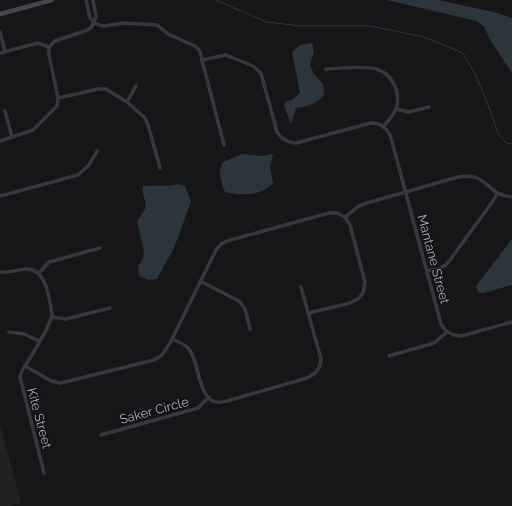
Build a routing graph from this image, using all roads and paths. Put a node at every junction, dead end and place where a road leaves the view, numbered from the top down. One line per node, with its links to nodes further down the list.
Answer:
1 (52, 0): 4 (main road)
2 (86, 0): 5 (street)
3 (93, 0): 5 (street)
4 (0, 14)
5 (94, 23): 7 (street); 10 (street)
6 (0, 32): 8 (street)
7 (49, 47): 8 (street); 13 (street)
8 (5, 52): 9 (street)
9 (0, 53)
10 (202, 60): 18 (street); 21 (street)
11 (326, 68): 16 (street)
12 (136, 86): 14 (street)
13 (58, 98): 14 (street); 19 (street)
14 (126, 102): 23 (street)
15 (430, 107): 16 (street)
16 (396, 109): 18 (street)
17 (5, 111): 19 (street)
18 (383, 127): 24 (street, Mantane Street)
19 (12, 137): 20 (street)
20 (0, 140)
21 (224, 145)
22 (97, 151): 26 (street)
23 (160, 168)
24 (406, 191): 25 (street); 28 (street); 31 (street, Mantane Street)
25 (497, 194): 27 (street); 31 (street)
26 (0, 196)
27 (512, 197)
28 (345, 217): 33 (street); 36 (street)
29 (100, 248): 32 (street)
30 (0, 272): 32 (street)
31 (427, 272): 41 (street, Mantane Street)
32 (39, 273): 37 (street)
33 (200, 281): 39 (street); 42 (street)
34 (302, 287): 36 (street)
35 (110, 308): 37 (street)
36 (309, 313): 46 (street)
37 (52, 317): 43 (street, Kite Street)
38 (512, 322): 41 (street)
39 (250, 329)
40 (9, 332): 43 (street)
41 (447, 332): 44 (street)
42 (172, 339): 45 (street); 46 (street)
43 (39, 341): 45 (street, Kite Street)
44 (389, 356)
45 (25, 366): 48 (street, Kite Street)
46 (209, 397): 47 (street, Saker Circle)
47 (100, 435)
48 (44, 473)

